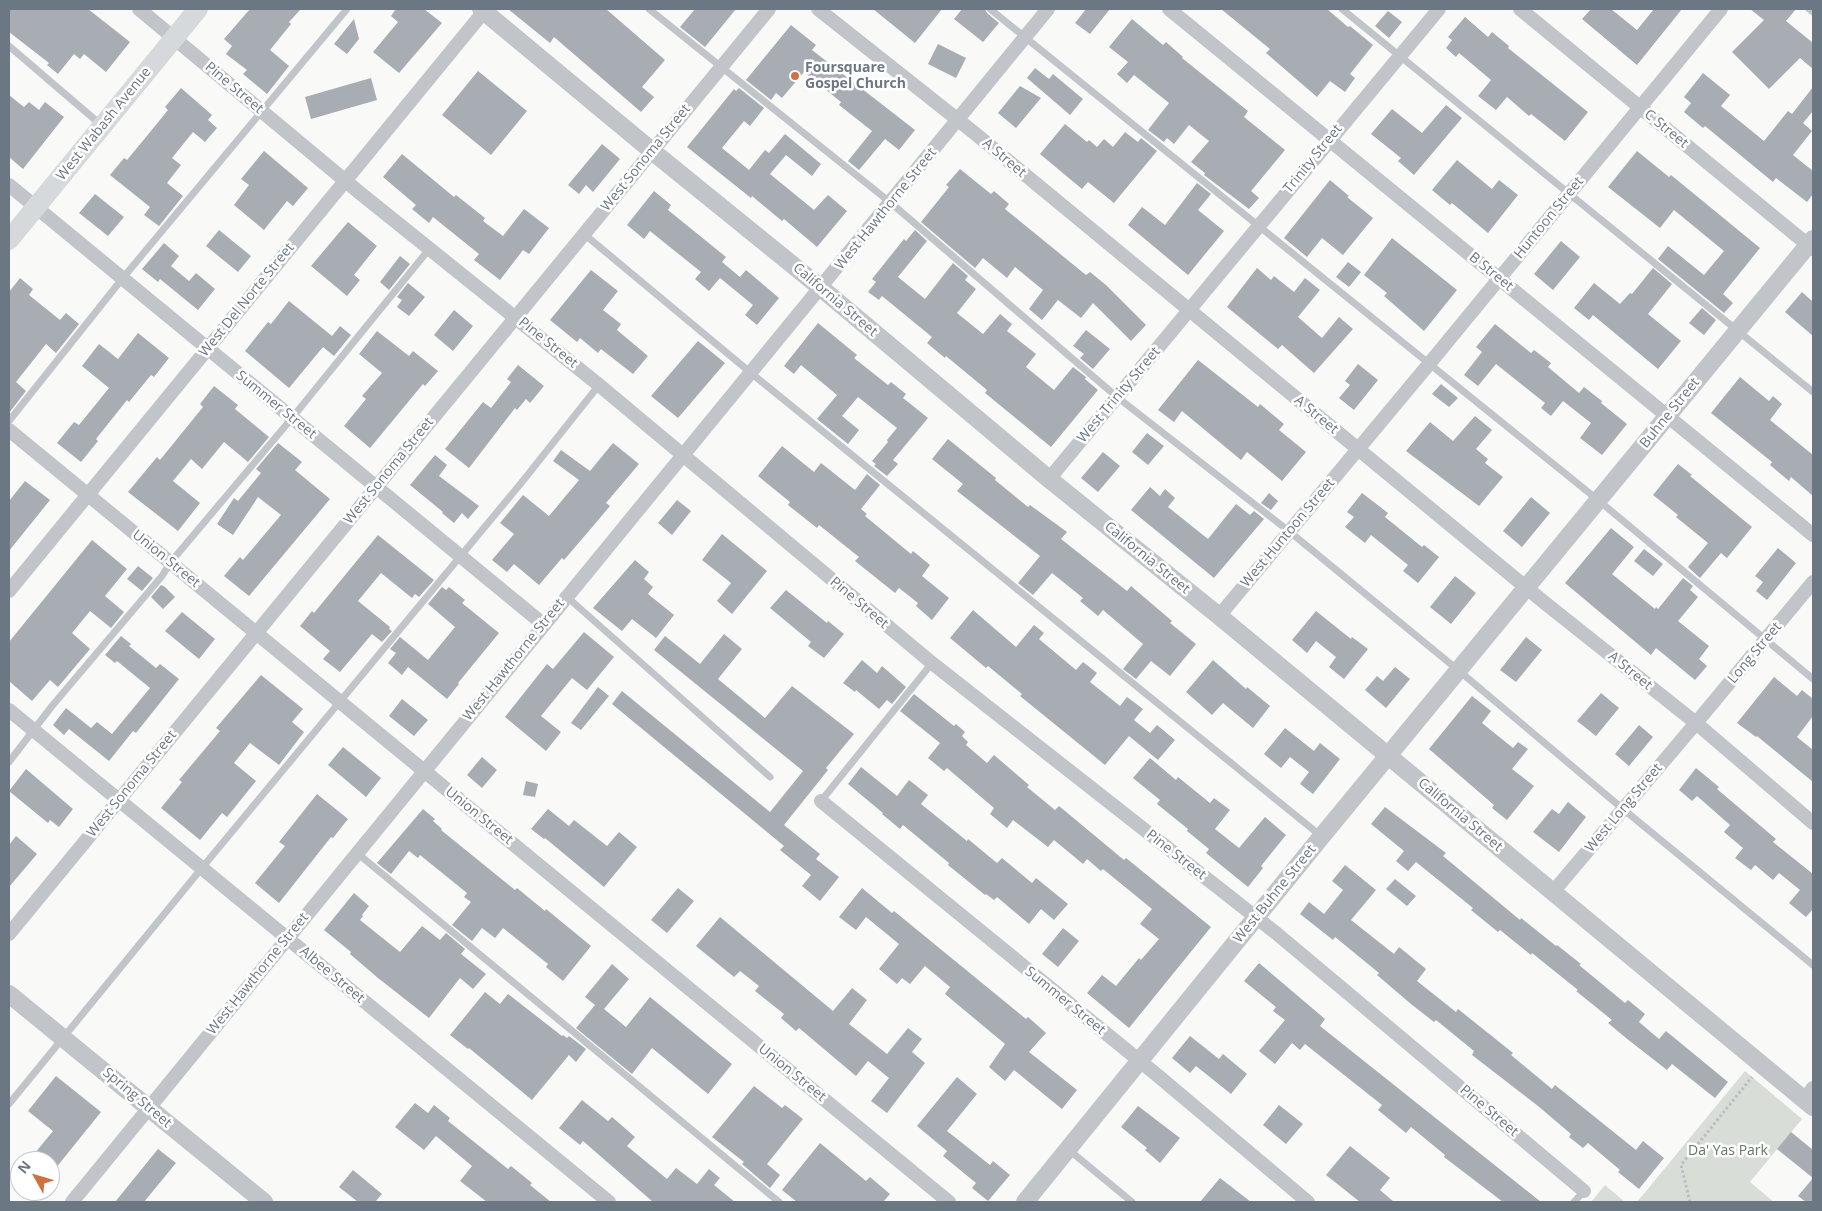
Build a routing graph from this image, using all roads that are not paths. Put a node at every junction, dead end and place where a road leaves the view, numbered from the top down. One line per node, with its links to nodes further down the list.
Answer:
1 (139, 9): 17 (street, Pine Street)
2 (198, 9): 17 (main road, West Wabash Avenue)
3 (347, 9): 23 (lane)
4 (648, 9): 21 (lane)
5 (769, 9): 21 (street, West Sonoma Street)
6 (818, 9): 24 (street, A Street)
7 (990, 9): 18 (lane)
8 (1048, 9): 18 (street, West Hawthorne Street)
9 (1169, 9): 26 (street, B Street)
10 (1342, 9): 20 (lane)
11 (1439, 9): 20 (street, Trinity Street)
12 (1520, 9): 22 (street, C Street)
13 (1721, 9): 22 (street, Huntoon Street)
14 (1809, 9): 16 (lane)
15 (484, 10): 27 (street, California Street); 28 (street, West Del Norte Street)
16 (1813, 12)
17 (174, 38): 23 (street, Pine Street); 25 (main road, West Wabash Avenue)
18 (1025, 38): 24 (street, West Hawthorne Street); 33 (lane)
19 (9, 46): 25 (lane)
20 (1398, 56): 26 (street, Trinity Street); 30 (lane)
21 (720, 68): 27 (street, West Sonoma Street); 31 (lane)
22 (1640, 108): 30 (street, Huntoon Street); 36 (street, C Street)
23 (262, 111): 28 (street, Pine Street); 38 (lane)
24 (958, 120): 31 (street, West Hawthorne Street); 41 (street, A Street)
25 (103, 126): 32 (main road, West Wabash Avenue)
26 (1329, 140): 33 (street, Trinity Street); 39 (street, B Street)
27 (652, 151): 34 (street, West Sonoma Street); 40 (street, California Street)
28 (345, 180): 37 (street, Pine Street); 44 (street, West Del Norte Street)
29 (9, 185): 32 (street, Summer Street)
30 (1570, 193): 39 (street, Huntoon Street); 43 (lane)
31 (891, 203): 40 (street, West Hawthorne Street); 49 (lane)
32 (35, 207): 35 (main road, West Wabash Avenue); 38 (street, Summer Street)
33 (1260, 226): 41 (street, Trinity Street); 45 (lane)
34 (584, 234): 42 (street, West Sonoma Street); 46 (lane)
35 (9, 240)
36 (1812, 244): 43 (street, Buhne Street)
37 (431, 248): 42 (street, Pine Street); 51 (lane)
38 (122, 279): 44 (street, Summer Street); 52 (lane)
39 (1500, 279): 45 (street, Huntoon Street); 50 (street, B Street)
40 (821, 288): 46 (street, West Hawthorne Street); 56 (street, California Street)
41 (1189, 311): 49 (street, West Trinity Street); 54 (street, A Street)
42 (516, 317): 47 (street, Pine Street); 57 (street, West Sonoma Street)
43 (1738, 330): 48 (lane); 50 (street, Buhne Street)
44 (207, 349): 51 (street, Summer Street); 58 (street, West Del Norte Street)
45 (1429, 364): 54 (street, Huntoon Street); 59 (lane)
46 (751, 373): 55 (street, West Hawthorne Street); 87 (lane)
47 (599, 385): 55 (street, Pine Street); 62 (lane)
48 (1813, 392)
49 (1117, 397): 56 (street, West Trinity Street); 60 (lane)
50 (1668, 416): 59 (street, Buhne Street); 61 (street, B Street)
51 (292, 418): 57 (street, Summer Street); 63 (lane)
52 (9, 421)
53 (9, 430): 58 (street, Union Street)
54 (1358, 449): 60 (street, West Huntoon Street); 65 (street, A Street)
55 (684, 455): 67 (street, West Hawthorne Street); 72 (street, Pine Street)
56 (1049, 479): 68 (street, California Street)
57 (375, 488): 62 (street, Summer Street); 70 (street, West Sonoma Street)
58 (87, 495): 63 (street, Union Street); 66 (street, West Del Norte Street)
59 (1598, 500): 65 (street, Buhne Street); 71 (lane)
60 (1290, 532): 68 (street, West Huntoon Street); 73 (lane)
61 (1813, 536)
62 (460, 556): 69 (street, Summer Street); 75 (lane)
63 (170, 563): 70 (street, Union Street); 78 (lane)
64 (1813, 582): 71 (street, Long Street)
65 (1526, 587): 73 (street, West Buhne Street); 77 (street, A Street)
66 (9, 590)
67 (566, 596): 69 (street, West Hawthorne Street); 82 (lane)
68 (1219, 616): 79 (street, California Street)
69 (543, 624): 81 (street, West Hawthorne Street)
70 (256, 633): 75 (street, Union Street); 83 (street, West Sonoma Street)
71 (1766, 640): 74 (lane); 77 (street, Long Street)
72 (932, 663): 84 (lane); 91 (street, Pine Street)
73 (1458, 670): 79 (street, West Buhne Street); 85 (lane)
74 (1813, 679)
75 (339, 702): 81 (street, Union Street); 89 (lane)
76 (9, 710): 78 (street, Albee Street)
77 (1696, 724): 85 (street, West Long Street); 86 (street, A Street)
78 (34, 731): 80 (lane); 83 (street, Albee Street)
79 (1388, 756): 87 (street, West Buhne Street); 90 (street, California Street)
80 (9, 762)
81 (423, 771): 88 (street, West Hawthorne Street); 107 (street, Union Street)
82 (770, 777)
83 (118, 800): 89 (street, Albee Street); 92 (street, West Sonoma Street)
84 (822, 800): 97 (street, Summer Street)
85 (1623, 809): 90 (street, West Long Street); 94 (lane)
86 (1813, 823)
87 (1322, 836): 91 (street, West Buhne Street)
88 (357, 853): 93 (street, West Hawthorne Street); 106 (lane)
89 (201, 869): 93 (street, Albee Street); 96 (lane)
90 (1552, 893): 98 (street, California Street)
91 (1256, 918): 97 (street, West Buhne Street); 102 (street, Pine Street)
92 (9, 934)
93 (287, 938): 100 (street, West Hawthorne Street); 105 (street, Albee Street)
94 (1813, 965)
95 (9, 994): 96 (street, Spring Street)
96 (64, 1037): 99 (lane); 100 (street, Spring Street)
97 (1140, 1061): 101 (street, West Buhne Street); 110 (street, Summer Street)
98 (1810, 1098)
99 (9, 1104)
100 (148, 1108): 103 (street, West Hawthorne Street); 104 (street, Spring Street)
101 (1068, 1150): 108 (street, West Buhne Street); 109 (lane)
102 (1584, 1191): 111 (lane)
103 (72, 1202)
104 (264, 1202)
105 (609, 1202)
106 (779, 1202)
107 (949, 1202)
108 (1025, 1202)
109 (1132, 1202)
110 (1308, 1202)
111 (1574, 1202)

